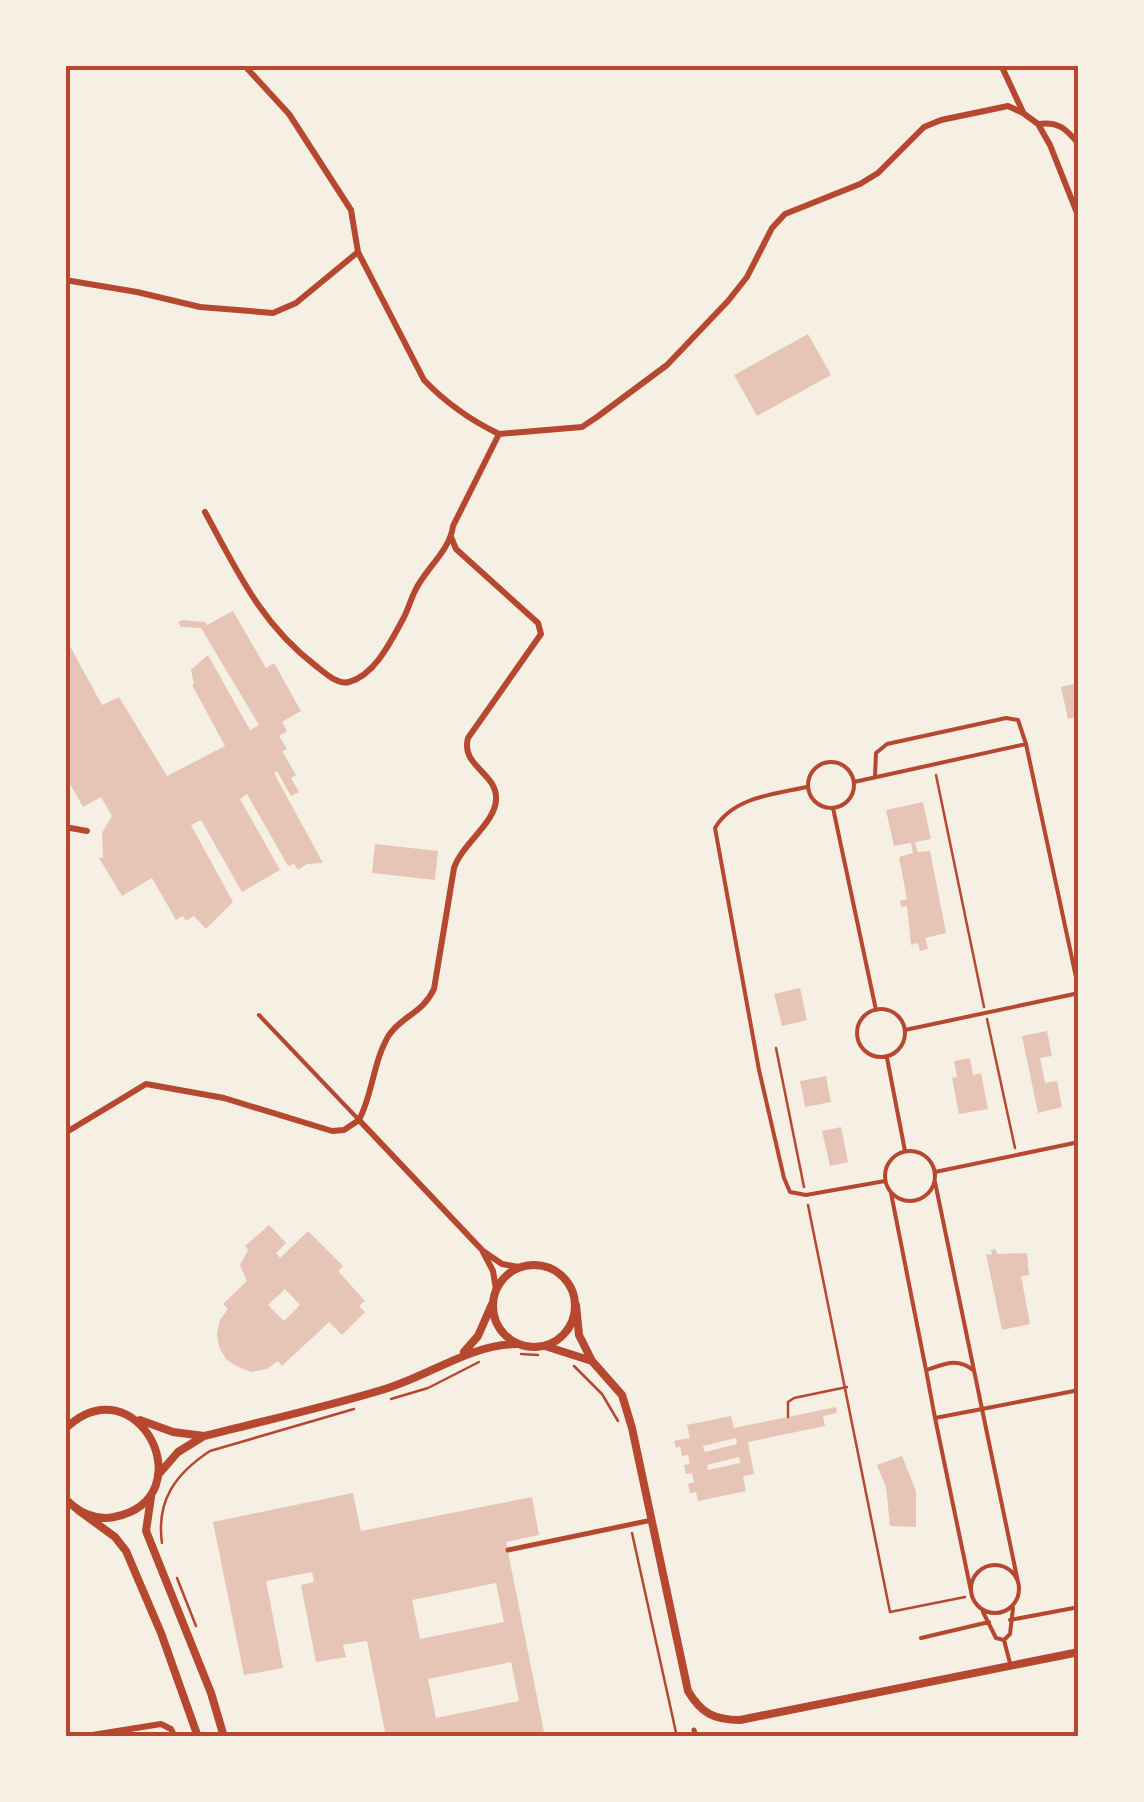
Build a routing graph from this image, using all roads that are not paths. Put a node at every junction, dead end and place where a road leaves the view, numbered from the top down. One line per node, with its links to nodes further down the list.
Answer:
1 (244, 65): 7 (street)
2 (1001, 65): 3 (street)
3 (1023, 113): 4 (street); 9 (street)
4 (1038, 124): 5 (street); 6 (street)
5 (1079, 144)
6 (1079, 218)
7 (358, 252): 8 (street); 9 (street)
8 (65, 280)
9 (499, 434): 11 (street)
10 (204, 512): 11 (street)
11 (452, 537): 24 (street)
12 (1026, 744): 13 (lane); 13 (lane); 19 (lane)
13 (875, 776): 14 (lane)
14 (854, 782): 15 (lane); 16 (lane)
15 (807, 787): 16 (lane); 29 (lane)
16 (833, 808): 20 (lane)
17 (65, 827): 18 (street)
18 (86, 831)
19 (1079, 992): 22 (lane)
20 (876, 1010): 22 (lane); 23 (lane)
21 (259, 1015): 24 (lane)
22 (905, 1030): 23 (lane)
23 (887, 1056): 27 (lane)
24 (359, 1120): 25 (street); 32 (street)
25 (65, 1133)
26 (1079, 1142): 28 (lane)
27 (905, 1151): 28 (lane); 29 (lane)
28 (935, 1172): 30 (lane)
29 (885, 1181): 31 (lane)
30 (934, 1182): 31 (lane); 42 (lane)
31 (891, 1193): 41 (lane)
32 (483, 1251): 33 (street); 34 (street)
33 (518, 1267): 34 (street); 36 (street)
34 (496, 1289): 35 (street)
35 (493, 1303): 37 (street); 39 (street)
36 (576, 1305): 38 (street); 40 (street)
37 (515, 1348): 38 (street); 39 (street)
38 (544, 1351): 40 (street)
39 (462, 1356): 48 (street)
40 (592, 1361): 54 (street)
41 (926, 1370): 42 (lane); 46 (lane)
42 (973, 1370): 44 (lane)
43 (1079, 1390): 44 (lane)
44 (982, 1409): 46 (lane); 56 (lane)
45 (132, 1417): 47 (street); 48 (street); 49 (street)
46 (936, 1418): 57 (lane)
47 (65, 1430)
48 (204, 1436): 49 (street)
49 (158, 1475): 50 (street)
50 (152, 1491): 53 (street); 70 (street)
51 (65, 1498): 53 (street)
52 (65, 1510): 53 (street)
53 (78, 1510): 69 (street)
54 (652, 1520): 55 (street); 66 (street)
55 (508, 1550)
56 (1018, 1582): 57 (lane); 58 (lane)
57 (972, 1596): 60 (lane)
58 (1014, 1603): 60 (lane); 61 (lane)
59 (1079, 1607): 61 (lane)
60 (981, 1609): 62 (lane)
61 (1010, 1620): 64 (lane)
62 (989, 1622): 63 (lane); 64 (lane)
63 (921, 1638)
64 (1004, 1640): 66 (lane)
65 (1079, 1652): 66 (street)
66 (1011, 1667)
67 (80, 1737): 68 (street)
68 (175, 1737)
69 (198, 1737)
70 (224, 1737)

